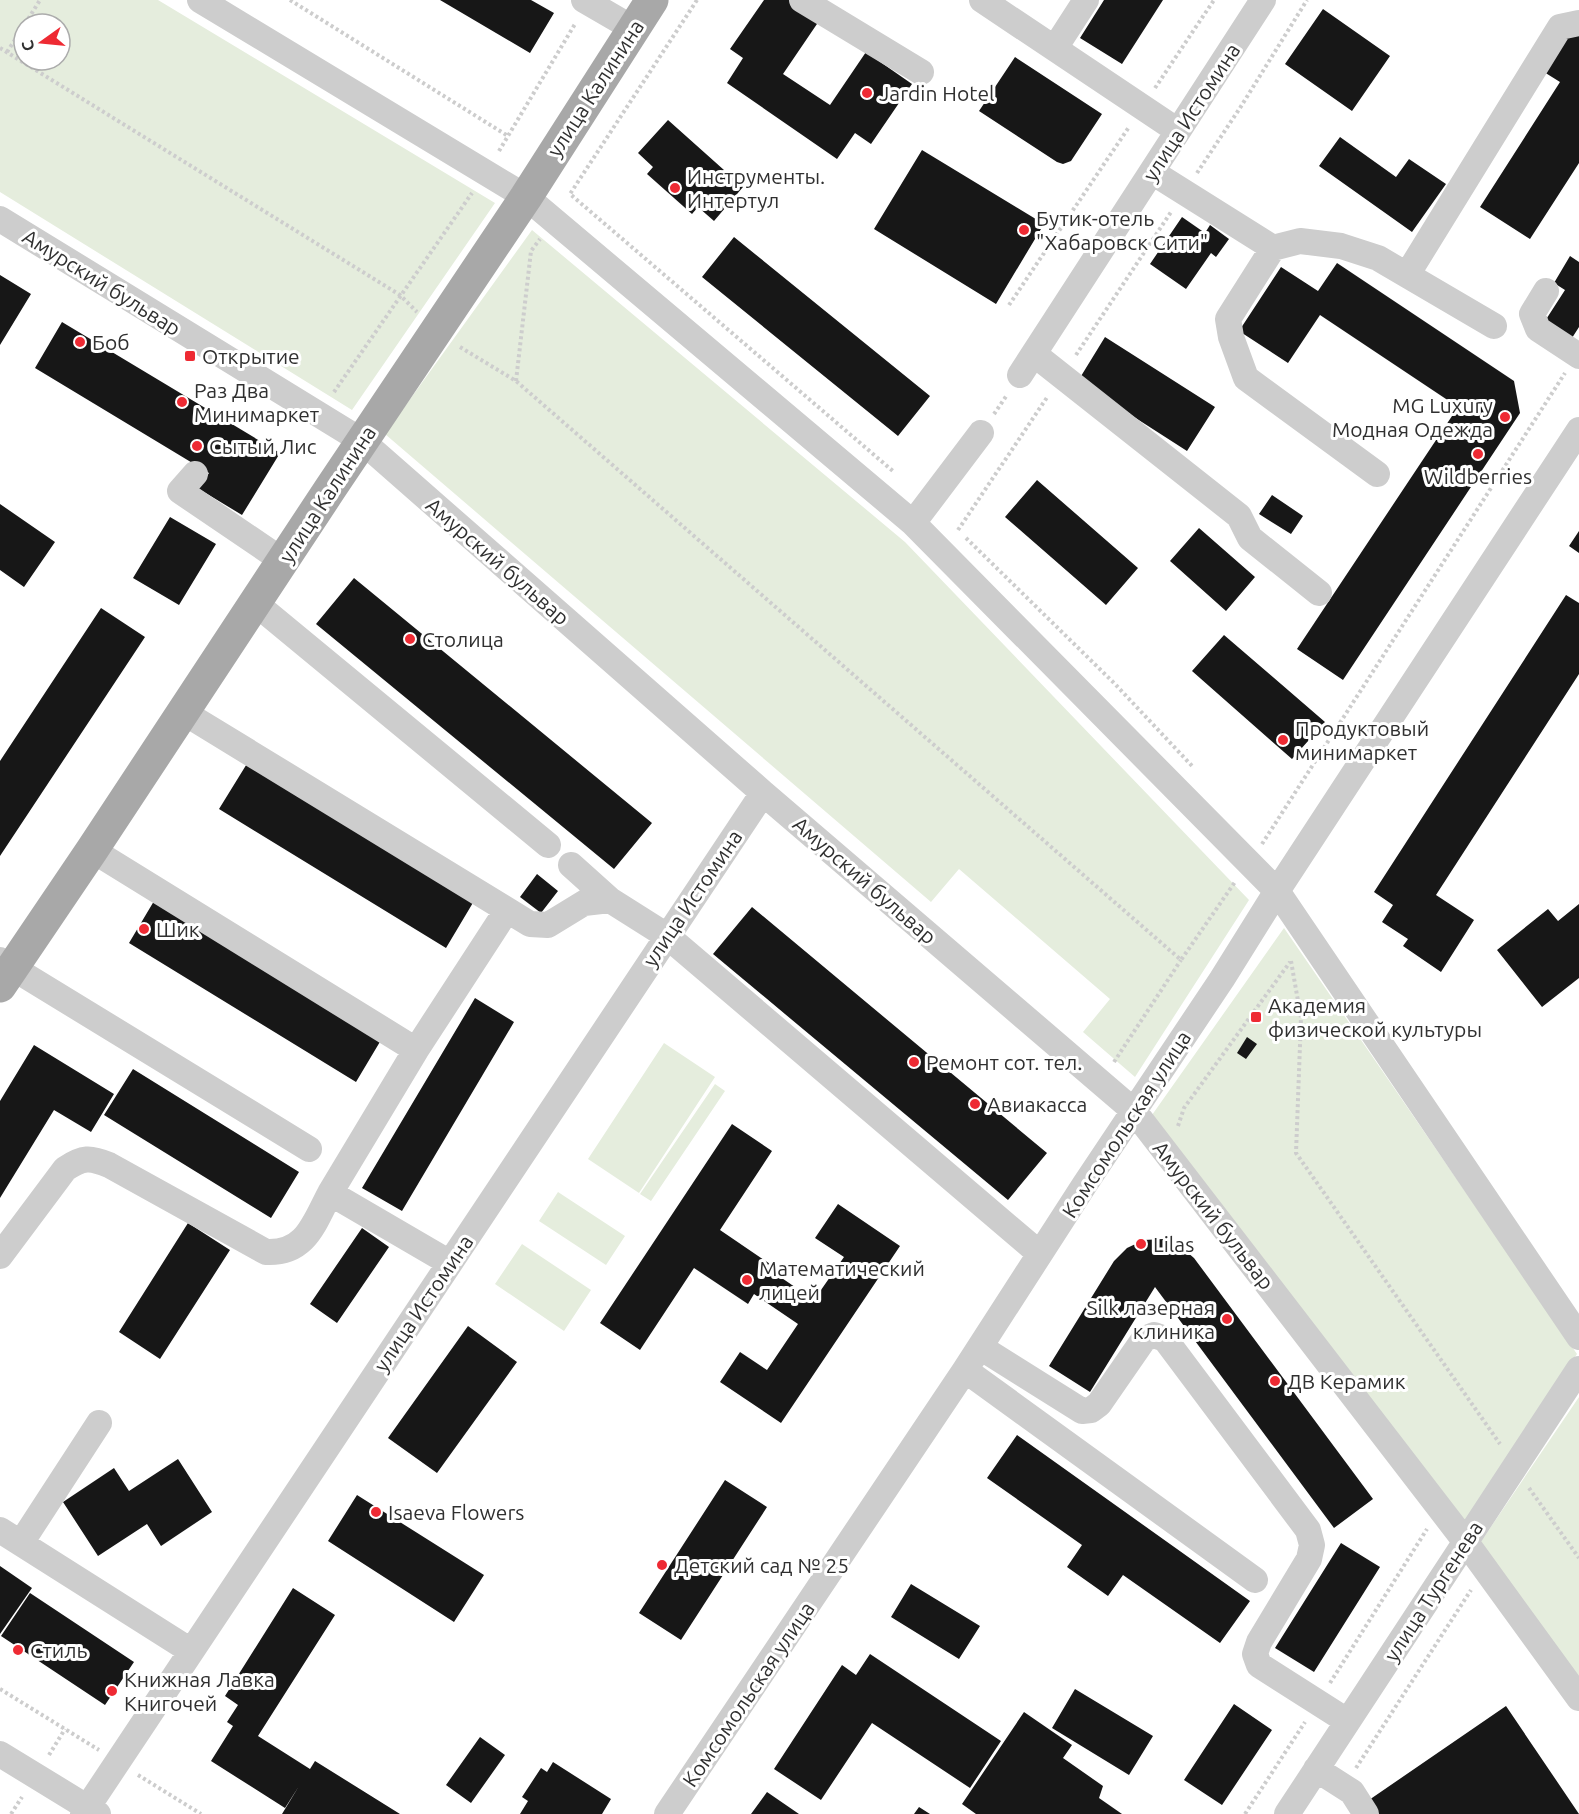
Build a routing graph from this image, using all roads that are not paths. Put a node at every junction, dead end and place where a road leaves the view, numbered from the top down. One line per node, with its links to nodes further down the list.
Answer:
1 (200, 0): 14 (street)
2 (652, 0): 9 (main road, улица Калинина)
3 (802, 0): 11 (street)
4 (982, 0): 10 (street)
5 (1086, 0): 10 (street)
6 (1263, 0): 12 (street, улица Истомина)
7 (586, 1): 9 (street)
8 (1579, 23): 17 (street)
9 (633, 29): 14 (main road, улица Калинина)
10 (1054, 48): 12 (street)
11 (921, 72)
12 (1178, 131): 13 (street, улица Истомина)
13 (1152, 172): 16 (street); 20 (street, улица Истомина)
14 (526, 196): 25 (main road, улица Калинина); 28 (street)
15 (0, 219): 25 (street, Амурский бульвар)
16 (1273, 248): 17 (street); 27 (street)
17 (1407, 275): 19 (street)
18 (1546, 291): 21 (street)
19 (1494, 326)
20 (1034, 354): 22 (street, улица Истомина); 30 (street)
21 (1578, 355)
22 (1020, 375)
23 (1579, 430): 37 (street, Комсомольская улица)
24 (981, 433): 28 (street)
25 (362, 441): 29 (main road, улица Калинина); 33 (street, Амурский бульвар)
26 (195, 474): 29 (street)
27 (1377, 474)
28 (913, 523): 37 (street)
29 (283, 561): 31 (main road, улица Калинина)
30 (1319, 593)
31 (255, 603): 32 (main road, улица Калинина); 34 (street)
32 (183, 712): 35 (main road, улица Калинина); 39 (street)
33 (763, 793): 40 (street, улица Истомина); 43 (street, Амурский бульвар)
34 (548, 845)
35 (92, 850): 41 (main road, улица Калинина); 42 (street)
36 (571, 865): 38 (street)
37 (1277, 891): 43 (street, Комсомольская улица); 49 (street)
38 (610, 900): 39 (street); 40 (street)
39 (507, 910): 42 (street)
40 (667, 936): 46 (street); 48 (street, улица Истомина)
41 (4, 971): 44 (street)
42 (416, 1050): 45 (street)
43 (1134, 1111): 46 (street, Комсомольская улица); 55 (street, Амурский бульвар)
44 (309, 1149)
45 (330, 1193): 47 (street); 48 (street)
46 (1040, 1254): 50 (street, Комсомольская улица)
47 (0, 1256)
48 (450, 1263): 57 (street, улица Истомина)
49 (1579, 1337)
50 (980, 1347): 52 (street, Комсомольская улица); 59 (street)
51 (1579, 1368): 55 (street, улица Тургенева)
52 (965, 1370): 56 (street); 63 (street, Комсомольская улица)
53 (99, 1423): 54 (street)
54 (10, 1537): 57 (street)
55 (1466, 1541): 58 (street, Амурский бульвар); 59 (street, улица Тургенева)
56 (1255, 1580)
57 (191, 1651): 62 (street, улица Истомина)
58 (1579, 1698)
59 (1347, 1721): 61 (street, улица Тургенева)
60 (0, 1754): 62 (street)
61 (1316, 1769): 64 (street, улица Тургенева); 65 (street)
62 (90, 1812)
63 (667, 1814)
64 (1287, 1814)
65 (1366, 1814)

